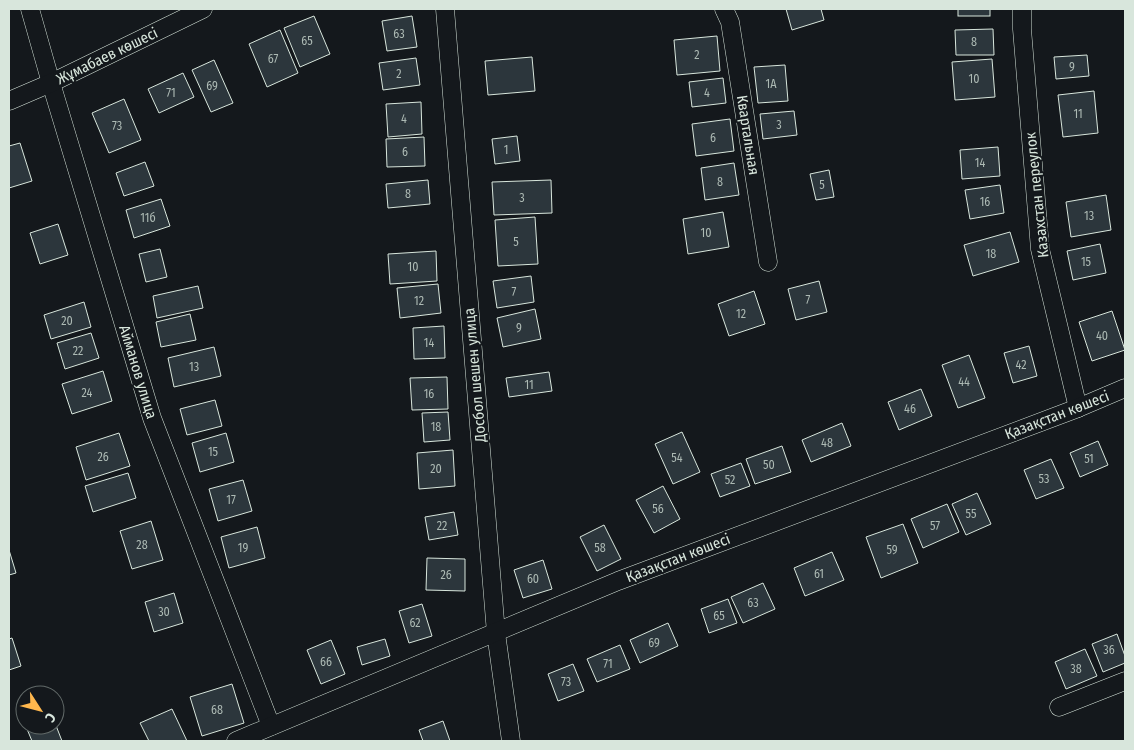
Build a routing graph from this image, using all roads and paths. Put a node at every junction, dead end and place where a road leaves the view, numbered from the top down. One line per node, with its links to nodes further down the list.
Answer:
1 (30, 9): 6 (street, Айманов улица)
2 (203, 9): 6 (street, Жұмабаев көшесі)
3 (445, 9): 11 (street, Досбол шешен улица)
4 (724, 9): 8 (street, Квартальная)
5 (1022, 9): 10 (street, Казахстан переулок)
6 (51, 83): 7 (street, Жұмабаев көшесі); 14 (street, Айманов улица)
7 (9, 102)
8 (768, 262)
9 (1125, 388): 10 (street, Қазақстан көшесі)
10 (1078, 408): 11 (street, Қазақстан көшесі)
11 (496, 633): 14 (street, Қазақстан көшесі); 16 (street, Досбол шешен улица)
12 (1125, 681): 13 (street)
13 (1059, 708)
14 (272, 726): 15 (street, Қазақстан көшесі)
15 (236, 741)
16 (511, 741)

